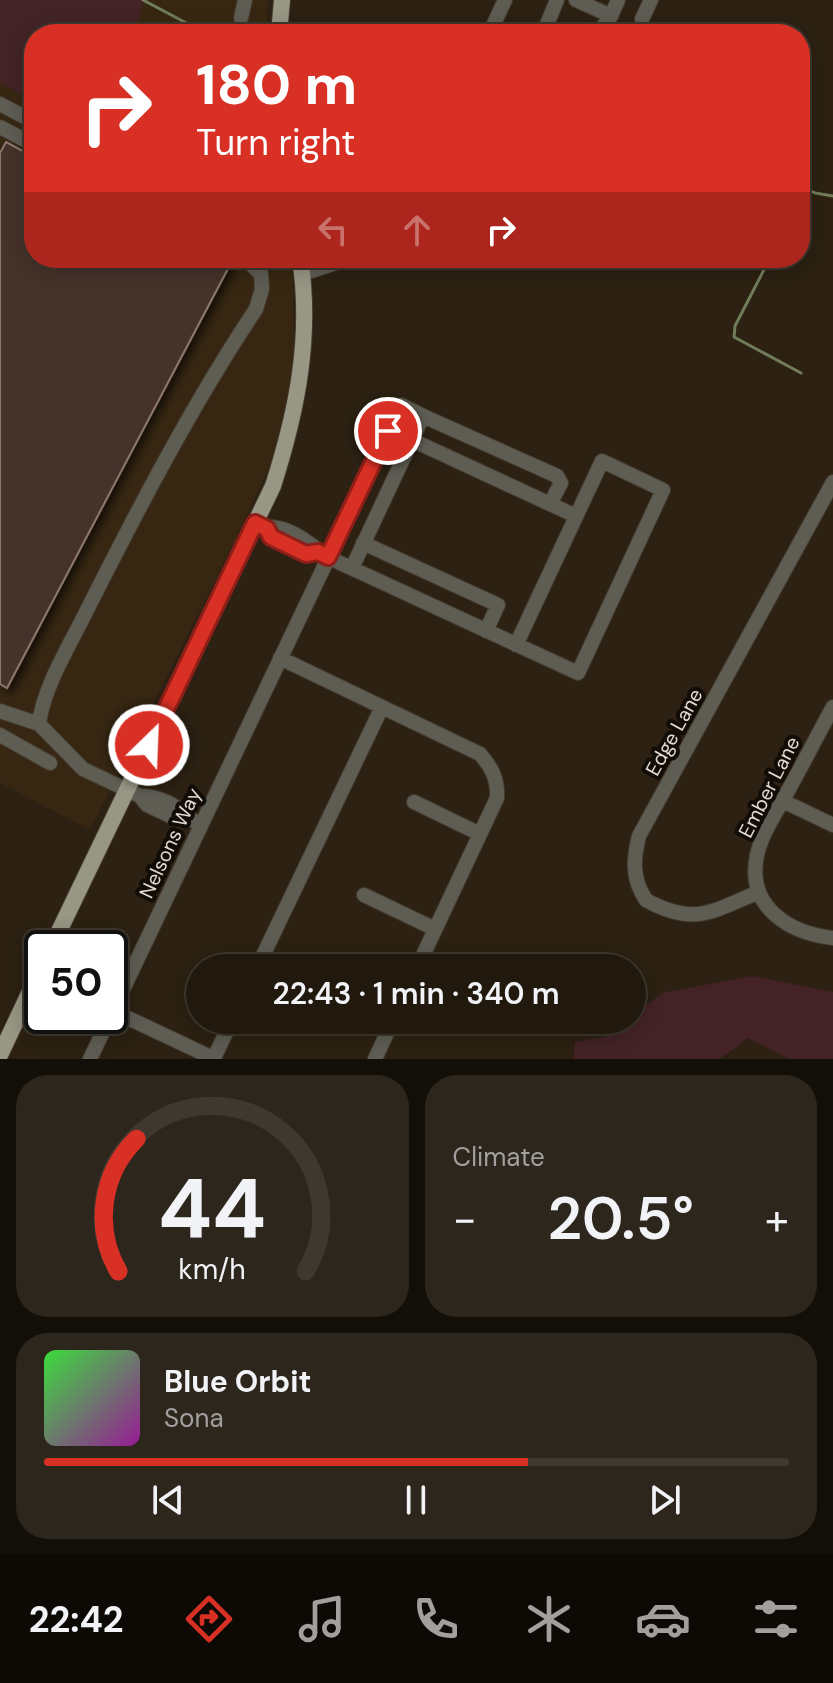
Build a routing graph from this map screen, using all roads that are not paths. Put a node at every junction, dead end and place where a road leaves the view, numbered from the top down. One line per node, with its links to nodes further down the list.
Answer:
1 (245, 0): 9 (street)
2 (282, 0): 11 (main road)
3 (505, 0): 12 (street)
4 (557, 0): 13 (street)
5 (576, 0): 8 (street)
6 (618, 0): 8 (street)
7 (651, 0): 10 (street)
8 (611, 16): 14 (street)
9 (241, 18)
10 (642, 19)
11 (280, 24)
12 (494, 24)
13 (547, 24)
14 (605, 24)
15 (4, 106): 16 (street); 17 (street)
16 (24, 117)
17 (0, 125): 18 (street)
18 (24, 139)
19 (255, 268): 36 (street)
20 (301, 268): 26 (main road)
21 (423, 416): 22 (street); 24 (street); 28 (street, Nelsons Way)
22 (412, 440): 24 (street); 27 (street)
23 (833, 482): 45 (street, Edge Lane)
24 (550, 504): 25 (street)
25 (576, 516): 31 (street); 31 (street)
26 (261, 526): 28 (street); 39 (main road)
27 (363, 543): 29 (street); 30 (street)
28 (323, 555): 29 (street); 32 (street, Nelsons Way)
29 (352, 568): 30 (street)
30 (486, 631): 31 (street)
31 (516, 645)
32 (280, 658): 33 (street); 42 (street, Nelsons Way)
33 (382, 707): 44 (street); 50 (street)
34 (832, 710): 40 (street, Ember Lane)
35 (0, 711): 36 (street)
36 (39, 724): 39 (street)
37 (0, 735): 38 (street)
38 (50, 763)
39 (134, 793): 42 (street); 48 (main road)
40 (783, 801): 43 (street); 45 (street, Ember Lane)
41 (414, 802): 44 (street)
42 (196, 822): 52 (street, Nelsons Way)
43 (833, 825)
44 (480, 834): 47 (street)
45 (759, 892): 49 (street)
46 (364, 895): 47 (street)
47 (435, 929): 51 (street)
48 (61, 930)
49 (833, 938)
50 (264, 954)
51 (423, 954)
52 (128, 977)
53 (24, 998): 55 (main road)
54 (128, 1018): 61 (street)
55 (4, 1034): 59 (main road)
56 (102, 1034): 60 (street, Nelsons Way)
57 (226, 1034): 61 (street)
58 (386, 1034): 62 (street)
59 (0, 1055)
60 (90, 1059)
61 (215, 1059)
62 (375, 1059)

